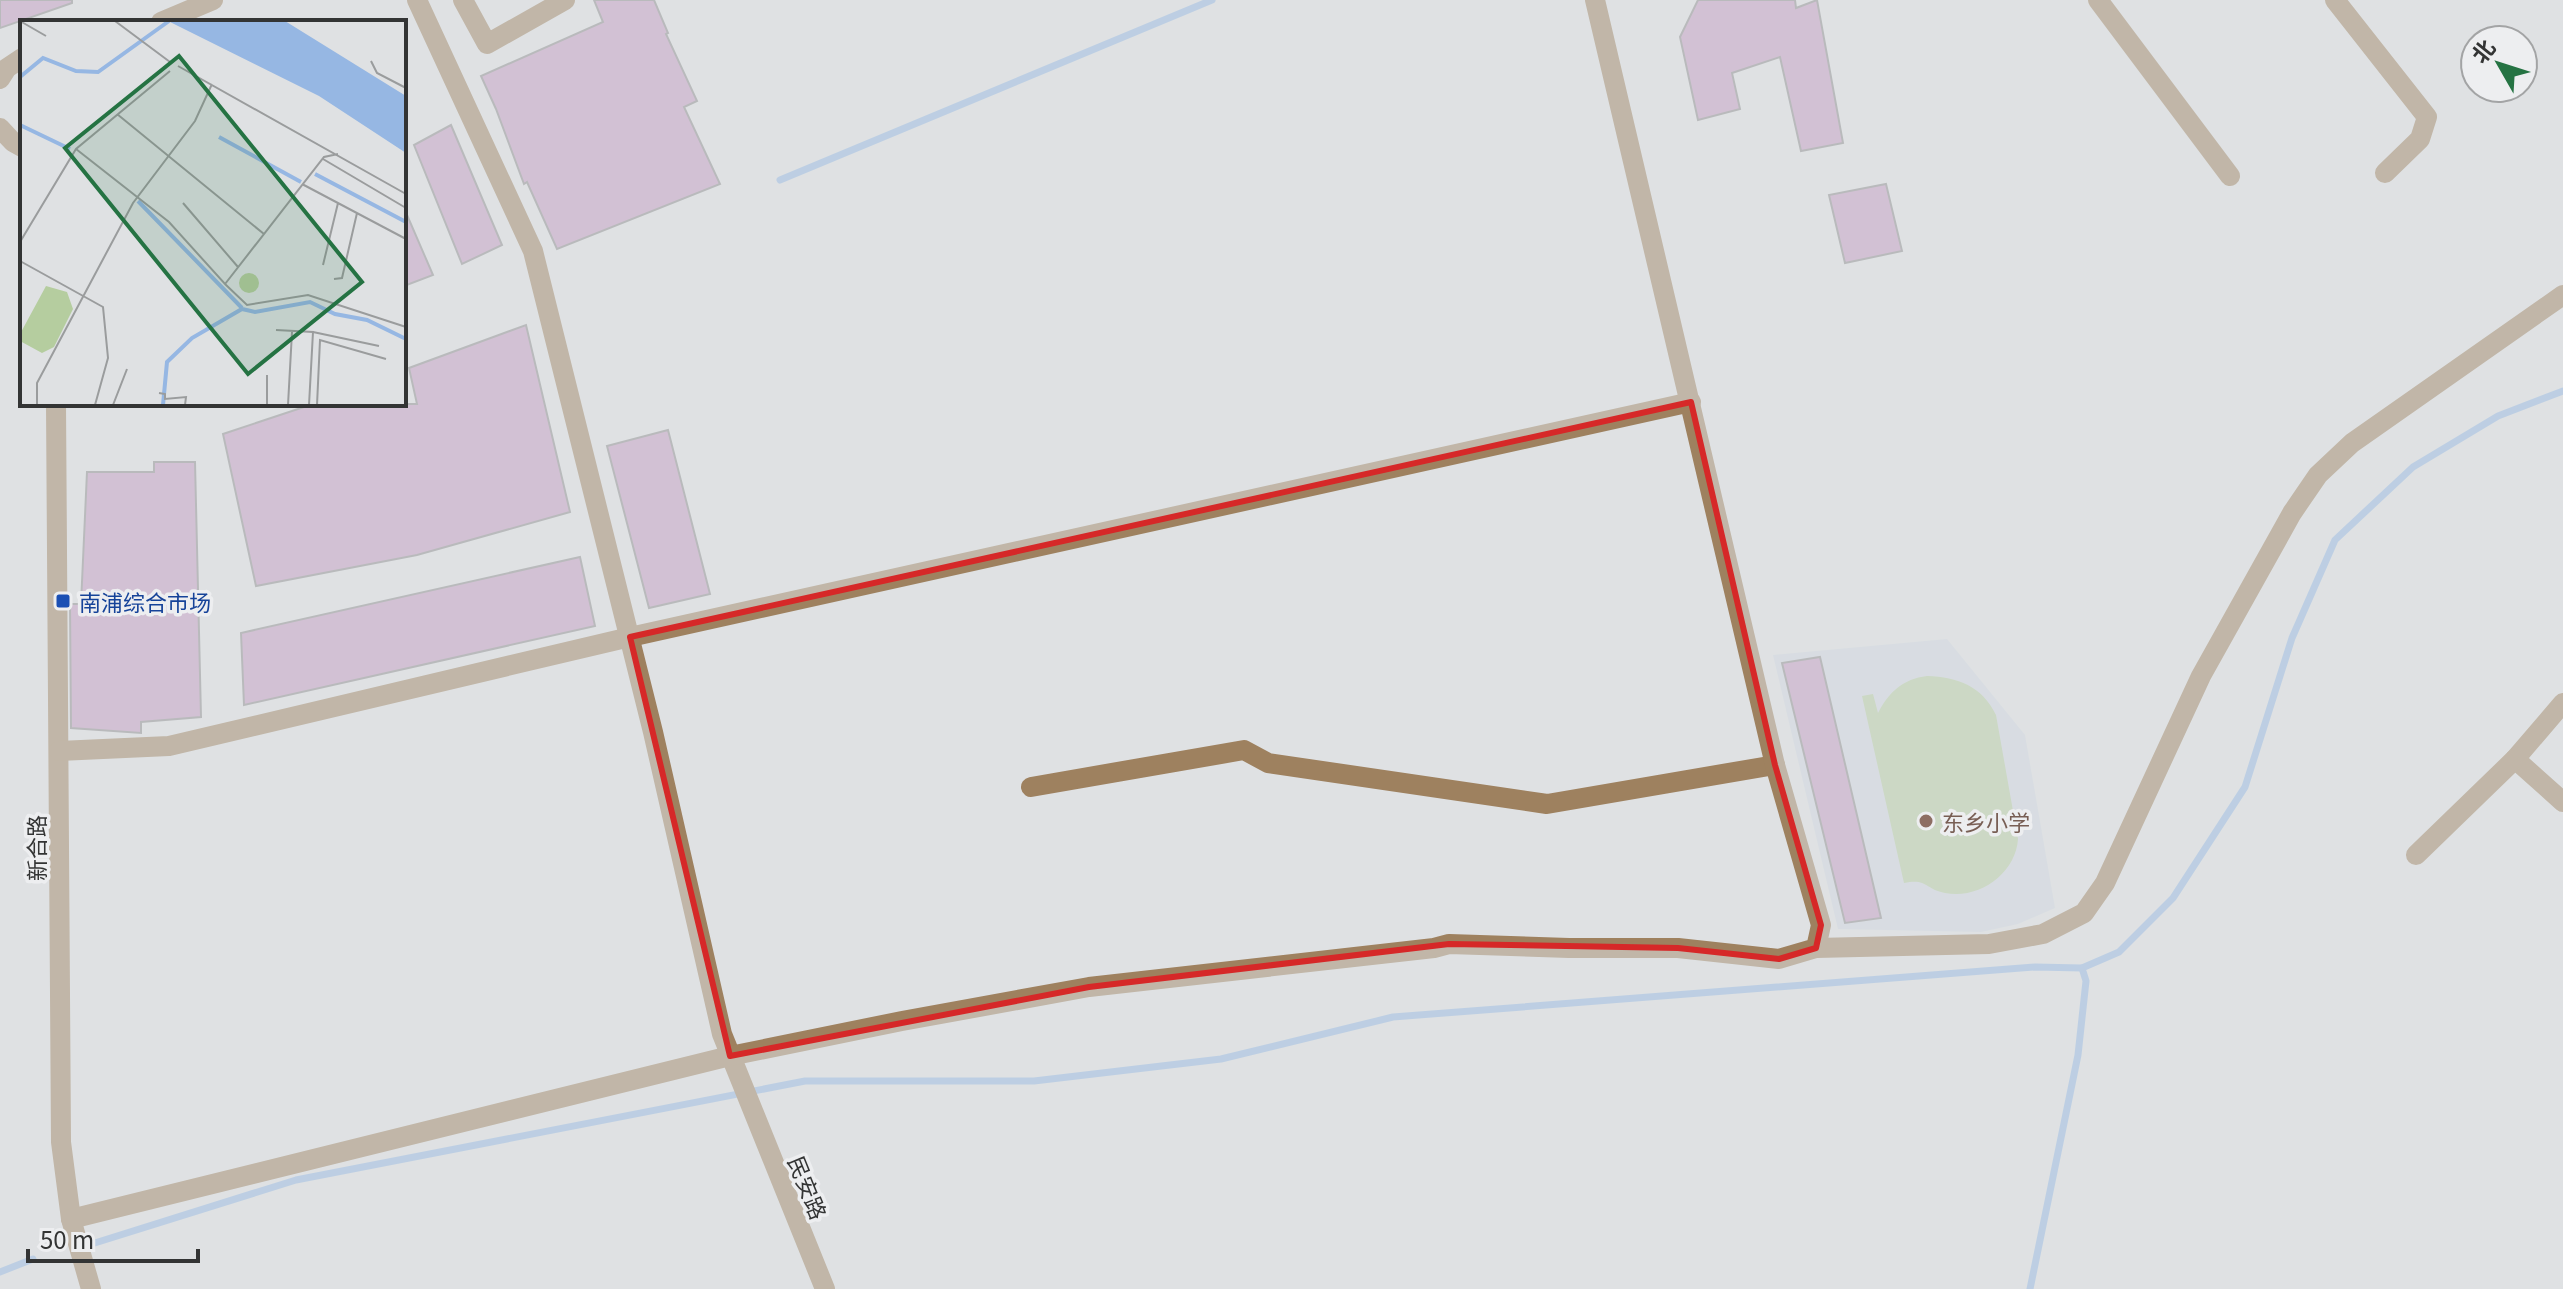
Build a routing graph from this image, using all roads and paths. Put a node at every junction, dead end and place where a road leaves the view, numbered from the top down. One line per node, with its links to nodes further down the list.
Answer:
1 (213, 0): 8 (street)
2 (417, 0): 18 (street, 民安路)
3 (463, 0): 4 (street)
4 (565, 0)
5 (1595, 0): 16 (street)
6 (2098, 0): 14 (street)
7 (2335, 0): 13 (street)
8 (166, 20)
9 (20, 59): 10 (street)
10 (0, 79)
11 (0, 128): 12 (street)
12 (20, 146)
13 (2385, 173)
14 (2230, 176)
15 (2563, 295): 26 (street)
16 (1691, 402): 18 (street); 22 (street)
17 (56, 406): 20 (street, 新合路)
18 (630, 637): 20 (street); 27 (street, 民安路)
19 (2563, 703): 21 (street)
20 (59, 751): 28 (street, 新合路)
21 (2515, 759): 24 (street); 25 (street)
22 (1775, 765): 23 (street); 26 (street)
23 (1031, 787)
24 (2563, 802)
25 (2416, 855)
26 (1816, 948): 27 (street)
27 (730, 1056): 28 (street); 30 (street, 民安路)
28 (73, 1226): 29 (street, 新合路)
29 (91, 1289)
30 (825, 1289)

